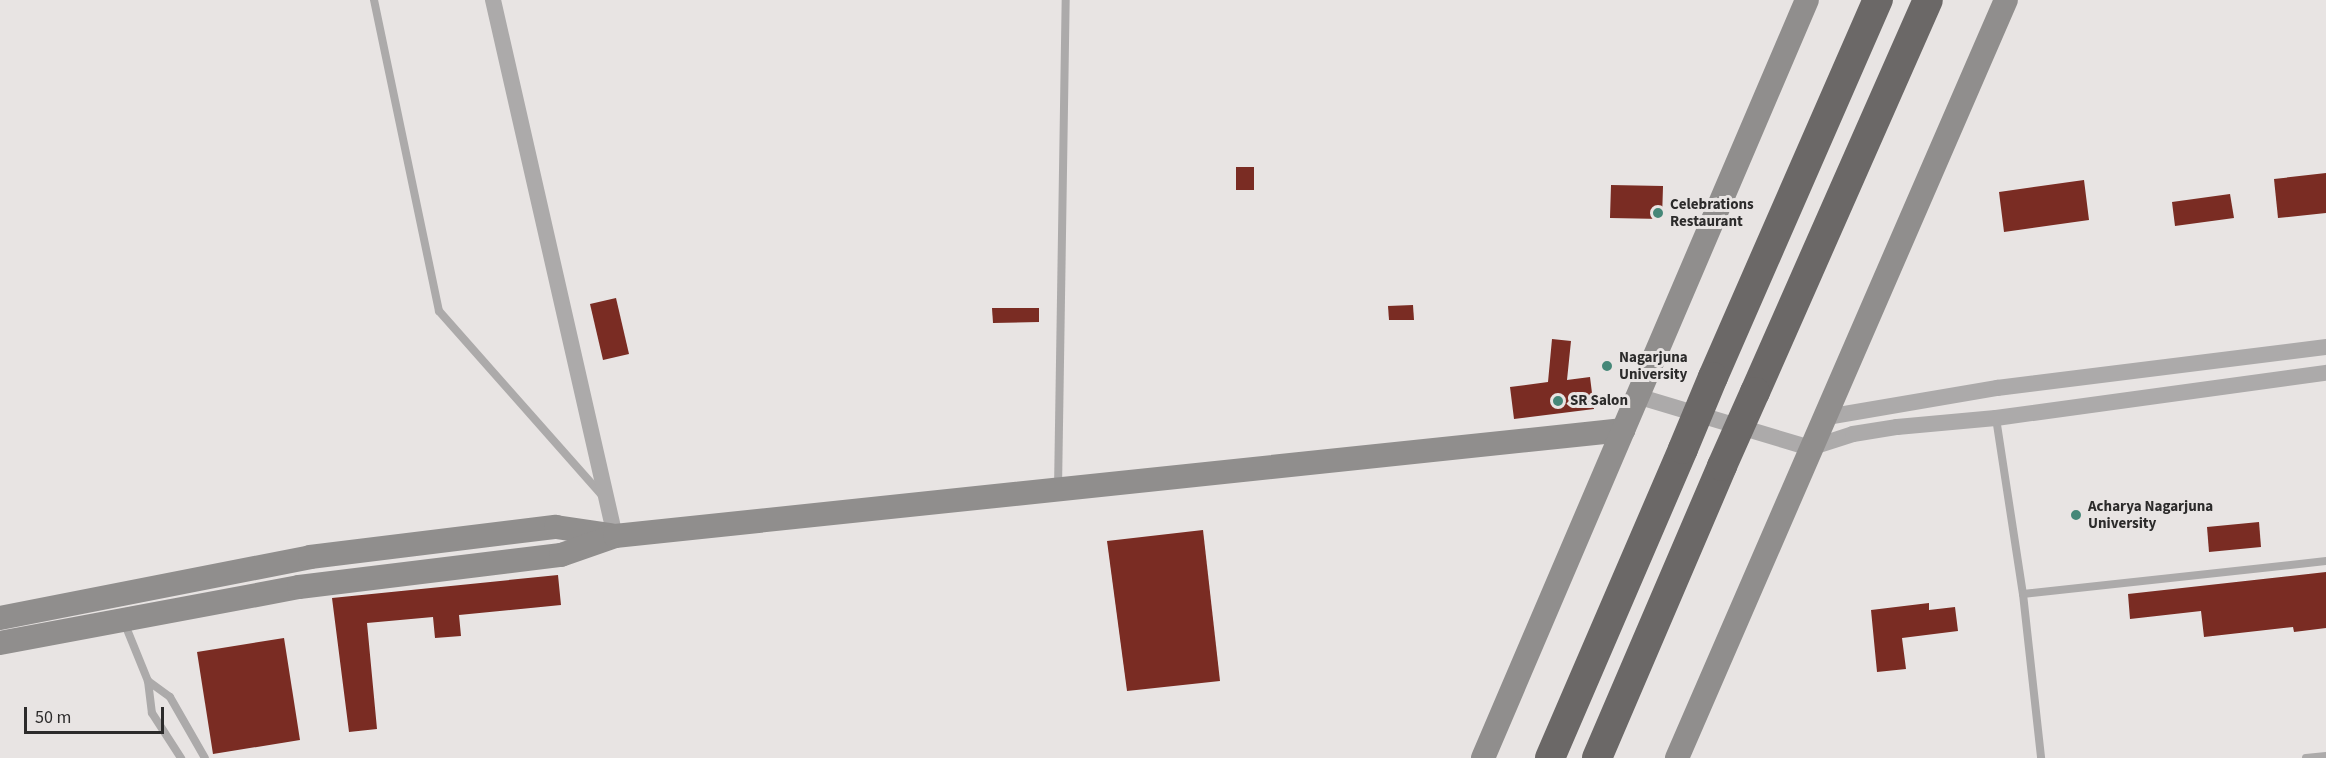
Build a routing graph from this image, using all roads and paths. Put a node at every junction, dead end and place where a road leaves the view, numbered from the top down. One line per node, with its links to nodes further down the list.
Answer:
1 (374, 0): 16 (lane)
2 (493, 0): 16 (street)
3 (1066, 0): 15 (lane)
4 (1807, 0): 10 (main road)
5 (1878, 0): 28 (highway, bridge)
6 (1928, 0): 29 (highway, bridge)
7 (2006, 0): 11 (main road)
8 (2326, 347): 11 (street)
9 (2326, 373): 12 (street)
10 (1637, 396): 13 (main road); 14 (street)
11 (1821, 418): 14 (main road)
12 (1996, 418): 14 (street); 19 (lane)
13 (1623, 430): 15 (main road); 27 (main road)
14 (1810, 448): 30 (main road)
15 (1058, 489): 17 (main road)
16 (608, 502): 17 (street)
17 (615, 536): 20 (main road); 21 (main road)
18 (2326, 561): 19 (lane)
19 (2024, 594): 31 (lane)
20 (0, 618)
21 (122, 619): 22 (main road); 23 (lane)
22 (0, 643)
23 (148, 681): 25 (lane); 26 (lane)
24 (2326, 756): 32 (lane)
25 (181, 758)
26 (205, 758)
27 (1483, 758)
28 (1550, 758)
29 (1597, 758)
30 (1677, 758)
31 (2041, 758)
32 (2307, 758)

